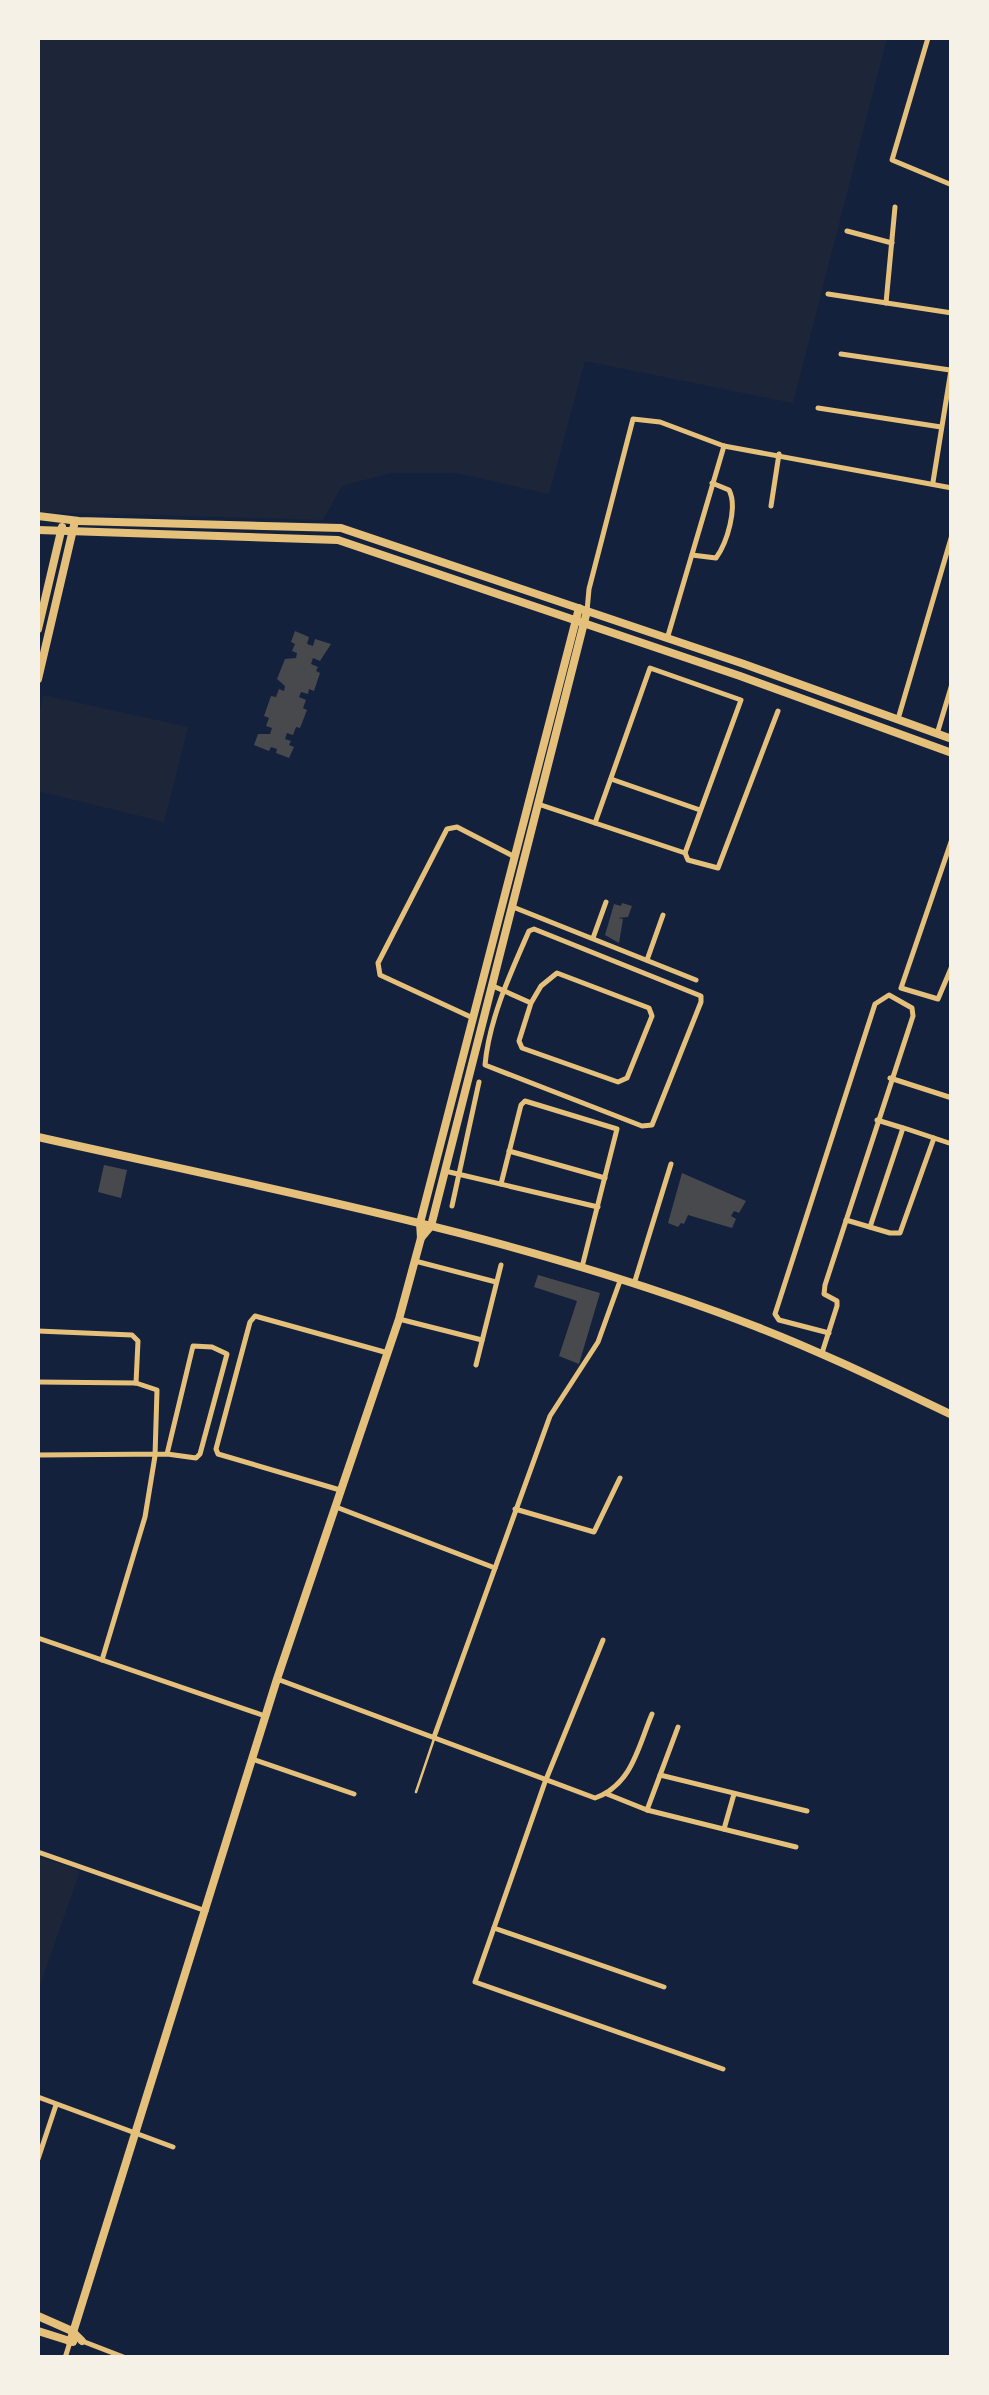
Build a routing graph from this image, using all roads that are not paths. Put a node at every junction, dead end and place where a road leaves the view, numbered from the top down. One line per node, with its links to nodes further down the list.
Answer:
1 (928, 38): 2 (street)
2 (952, 185)
3 (895, 207): 5 (street)
4 (847, 231): 5 (street)
5 (892, 243): 7 (street)
6 (828, 294): 7 (street)
7 (886, 303): 8 (street)
8 (952, 313)
9 (841, 354): 10 (street)
10 (951, 367): 12 (street)
11 (818, 408): 12 (street)
12 (941, 427): 15 (street)
13 (724, 446): 14 (street); 16 (street); 27 (street)
14 (779, 454): 15 (street); 18 (street)
15 (932, 482): 17 (street)
16 (712, 483): 26 (street); 26 (street)
17 (952, 488)
18 (770, 506)
19 (38, 516): 20 (street)
20 (63, 520): 21 (street); 23 (street)
21 (75, 520): 24 (street); 27 (street)
22 (38, 530): 23 (street)
23 (60, 532): 24 (street); 29 (street)
24 (72, 533): 28 (street); 31 (street)
25 (952, 534): 34 (street)
26 (692, 555): 30 (street)
27 (584, 610): 28 (street); 30 (street)
28 (580, 622): 37 (street); 38 (street)
29 (38, 630)
30 (667, 639): 34 (street)
31 (38, 679)
32 (952, 684): 35 (street)
33 (778, 712): 44 (street)
34 (898, 719): 35 (street)
35 (937, 734): 36 (street)
36 (952, 739)
37 (952, 753)
38 (540, 776): 40 (street); 45 (street)
39 (610, 779): 41 (street); 41 (street); 42 (street)
40 (538, 804): 42 (street); 47 (street)
41 (700, 810): 44 (street)
42 (595, 823): 44 (street)
43 (952, 840): 54 (street)
44 (685, 853)
45 (515, 856): 47 (street); 58 (street)
46 (606, 902): 49 (street)
47 (507, 904): 49 (street); 53 (street); 58 (street)
48 (663, 916): 50 (street)
49 (593, 938): 50 (street)
50 (646, 960): 52 (street)
51 (952, 966): 54 (street)
52 (696, 980)
53 (490, 985): 55 (street); 59 (street)
54 (901, 988): 56 (street)
55 (505, 991): 55 (street); 57 (street)
56 (892, 996): 60 (street); 89 (street)
57 (532, 1003): 57 (street)
58 (473, 1018): 59 (street)
59 (466, 1062): 70 (street); 77 (street)
60 (890, 1078): 62 (street); 63 (street)
61 (479, 1082): 71 (street)
62 (952, 1098)
63 (877, 1120): 64 (street); 76 (street)
64 (903, 1128): 66 (street); 79 (street)
65 (38, 1137): 77 (street)
66 (934, 1138): 67 (street); 79 (street)
67 (952, 1144)
68 (509, 1150): 72 (street); 72 (street); 73 (street)
69 (671, 1164): 86 (street)
70 (443, 1170): 71 (street); 78 (street)
71 (459, 1174): 73 (street); 74 (street)
72 (606, 1178): 75 (street)
73 (501, 1184): 75 (street)
74 (452, 1206)
75 (598, 1208): 83 (street)
76 (846, 1220): 79 (street); 89 (street)
77 (420, 1223): 78 (street); 80 (street)
78 (430, 1226): 80 (street); 83 (street)
79 (870, 1227)
80 (421, 1238): 81 (street)
81 (415, 1261): 85 (street); 87 (street)
82 (500, 1265): 85 (street)
83 (582, 1267): 84 (street)
84 (620, 1281): 86 (street); 103 (street)
85 (496, 1282): 90 (street)
86 (634, 1284): 92 (street)
87 (399, 1319): 90 (street); 91 (street)
88 (38, 1331): 95 (street)
89 (828, 1334): 92 (street)
90 (482, 1340): 93 (street)
91 (388, 1352): 101 (street); 101 (street)
92 (822, 1354): 96 (street)
93 (476, 1365)
94 (38, 1382): 95 (street)
95 (136, 1383): 99 (street)
96 (952, 1414)
97 (168, 1454): 97 (street); 99 (street)
98 (38, 1455): 99 (street)
99 (155, 1456): 107 (street)
100 (620, 1478): 103 (street)
101 (343, 1491): 102 (street)
102 (336, 1508): 104 (street); 108 (street)
103 (515, 1509): 104 (street)
104 (495, 1568): 112 (street)
105 (38, 1638): 107 (street)
106 (603, 1640): 115 (street)
107 (102, 1660): 110 (street)
108 (277, 1679): 110 (street); 112 (street)
109 (652, 1714): 118 (street)
110 (266, 1716): 113 (street)
111 (678, 1727): 114 (street)
112 (434, 1737): 115 (street); 116 (lane)
113 (252, 1759): 117 (street); 125 (street)
114 (660, 1775): 119 (street); 120 (street)
115 (545, 1782): 118 (street); 126 (street)
116 (416, 1792)
117 (354, 1794)
118 (607, 1794): 120 (street)
119 (734, 1794): 121 (street); 122 (street)
120 (647, 1810): 122 (street)
121 (807, 1811)
122 (724, 1829): 123 (street)
123 (796, 1846)
124 (38, 1852): 125 (street)
125 (206, 1911): 131 (street)
126 (494, 1928): 127 (street); 128 (street)
127 (664, 1987)
128 (722, 2070)
129 (38, 2097): 130 (street)
130 (57, 2104): 131 (street); 133 (street)
131 (135, 2132): 132 (street); 136 (street)
132 (172, 2147)
133 (38, 2159)
134 (38, 2316): 136 (street)
135 (38, 2331): 138 (street)
136 (72, 2331): 137 (street); 138 (street)
137 (82, 2341): 138 (street); 140 (street)
138 (70, 2342): 139 (street)
139 (65, 2358)
140 (126, 2358)

